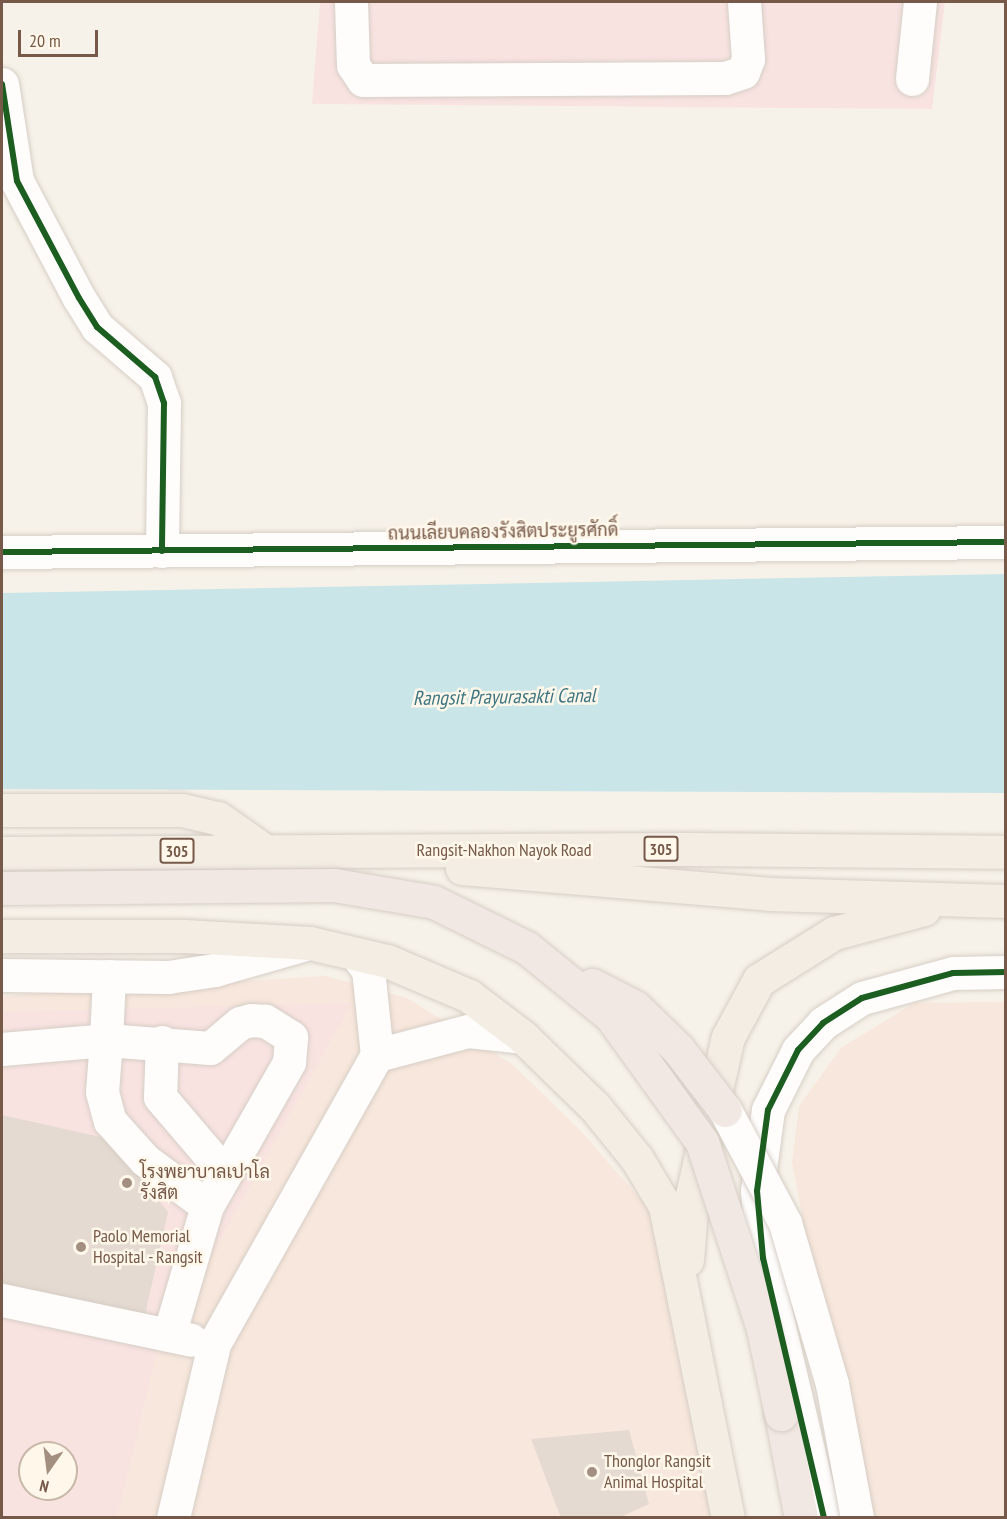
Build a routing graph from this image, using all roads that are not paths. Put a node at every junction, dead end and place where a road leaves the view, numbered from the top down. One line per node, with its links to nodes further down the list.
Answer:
1 (351, 2): 2 (street)
2 (744, 2)
3 (920, 2): 4 (street)
4 (912, 79)
5 (2, 84): 7 (street)
6 (1005, 542): 7 (street, ถนนเลียบคลองรังสิตประยูรศักดิ์)
7 (162, 551): 8 (street, ถนนเลียบคลองรังสิตประยูรศักดิ์)
8 (2, 552)
9 (2, 810): 10 (main road)
10 (265, 851): 11 (main road, Rangsit-Nakhon Nayok Road / 305); 13 (main road, Rangsit-Nakhon Nayok Road / 305)
11 (317, 851): 12 (main road, Rangsit-Nakhon Nayok Road / 305); 15 (main road)
12 (1005, 852)
13 (2, 853)
14 (2, 888): 20 (highway, bridge)
15 (957, 901): 16 (main road); 32 (main road)
16 (1005, 901)
17 (2, 936): 18 (main road)
18 (310, 943): 19 (main road); 23 (street)
19 (356, 954): 24 (main road); 28 (street)
20 (539, 958): 29 (highway, bridge); 38 (highway, bridge)
21 (1005, 972): 39 (street)
22 (2, 975): 23 (street)
23 (109, 976): 25 (street)
24 (523, 1037): 28 (street); 32 (main road)
25 (106, 1040): 26 (street); 27 (street); 31 (street)
26 (162, 1042): 30 (street); 30 (street)
27 (2, 1049)
28 (377, 1055): 35 (street)
29 (725, 1110): 40 (street, bridge)
30 (223, 1171): 31 (street)
31 (207, 1206): 34 (street)
32 (684, 1297): 37 (main road)
33 (2, 1300): 34 (street)
34 (169, 1335): 35 (street)
35 (214, 1344): 36 (street)
36 (173, 1518)
37 (728, 1518)
38 (801, 1518)
39 (824, 1518)
40 (857, 1518)

